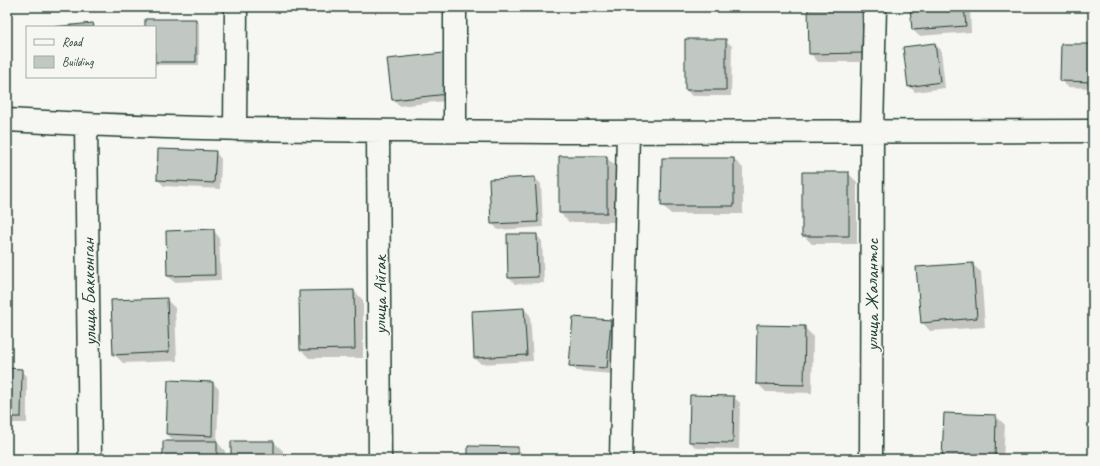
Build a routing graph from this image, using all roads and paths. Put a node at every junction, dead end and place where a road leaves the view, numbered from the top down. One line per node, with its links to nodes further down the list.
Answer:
1 (236, 7): 6 (street)
2 (455, 7): 10 (street)
3 (875, 7): 7 (street, улица Жалантос)
4 (7, 120): 5 (street)
5 (86, 125): 6 (street); 12 (street, улица Бакконган)
6 (236, 129): 9 (street)
7 (872, 131): 8 (street); 11 (street); 15 (street, улица Жалантос)
8 (1093, 131)
9 (378, 132): 10 (street); 13 (street, улица Айгак)
10 (455, 132): 11 (street)
11 (628, 132): 14 (street)
12 (90, 459)
13 (380, 459)
14 (621, 459)
15 (871, 459)

